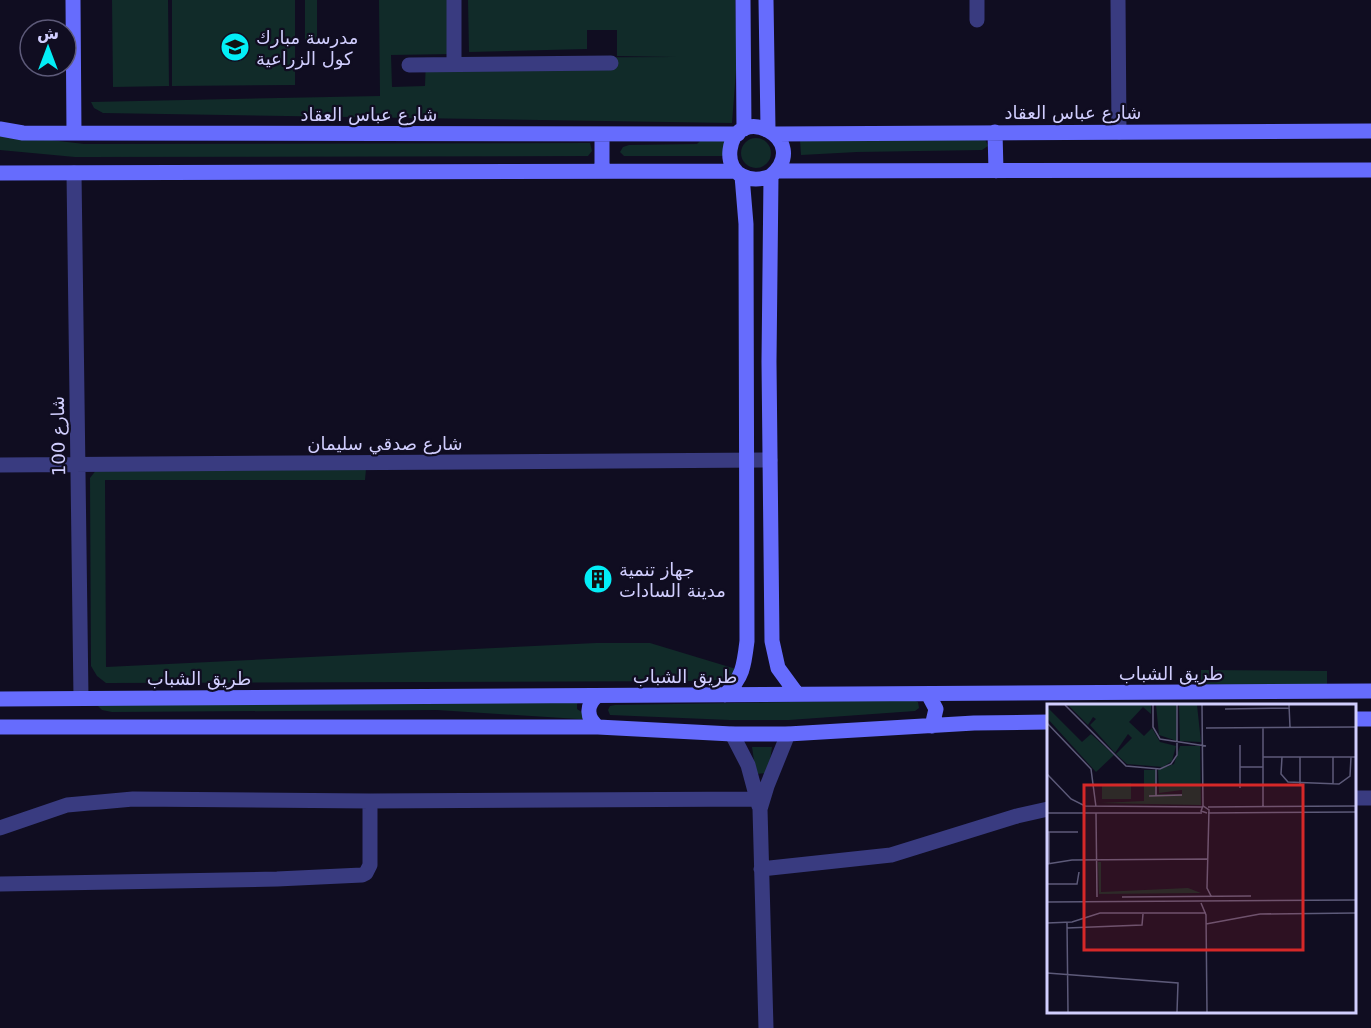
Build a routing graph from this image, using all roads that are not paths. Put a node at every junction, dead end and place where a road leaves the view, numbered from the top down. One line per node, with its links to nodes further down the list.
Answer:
1 (73, 0): 17 (main road)
2 (454, 0): 9 (street)
3 (743, 0): 13 (main road)
4 (766, 0): 14 (main road)
5 (977, 0): 7 (street)
6 (1118, 0): 16 (street)
7 (977, 20)
8 (611, 63): 9 (street)
9 (454, 64): 10 (street)
10 (409, 65)
11 (0, 129): 17 (main road, شارع عباس العقاد)
12 (1371, 130): 16 (main road, شارع عباس العقاد)
13 (741, 131): 14 (main road); 18 (main road, شارع عباس العقاد); 24 (main road)
14 (771, 131): 15 (main road, شارع عباس العقاد); 25 (main road)
15 (995, 132): 16 (main road, شارع عباس العقاد); 21 (main road)
16 (1119, 132)
17 (74, 133): 18 (main road, شارع عباس العقاد)
18 (602, 134): 20 (main road)
19 (1371, 170): 21 (main road)
20 (602, 171): 23 (main road); 24 (main road)
21 (996, 171): 25 (main road)
22 (0, 173): 23 (main road)
23 (74, 173): 30 (street, شارع 100)
24 (739, 173): 25 (main road); 26 (main road)
25 (774, 173): 27 (main road)
26 (746, 362): 27 (main road); 28 (main road)
27 (769, 362): 29 (main road)
28 (746, 460): 29 (street, شارع صدقي سليمان); 30 (street, شارع صدقي سليمان); 32 (main road)
29 (770, 460): 33 (main road)
30 (78, 464): 31 (street, شارع صدقي سليمان); 39 (street, شارع 100)
31 (0, 465)
32 (747, 641): 33 (main road); 37 (main road)
33 (772, 641): 35 (main road)
34 (1371, 691): 36 (main road, طريق الشباب)
35 (797, 694): 36 (main road, طريق الشباب); 37 (main road, طريق الشباب)
36 (928, 694): 43 (main road)
37 (724, 695): 38 (main road, طريق الشباب)
38 (597, 696): 39 (main road, طريق الشباب); 44 (main road)
39 (81, 698): 40 (main road, طريق الشباب)
40 (0, 699)
41 (1047, 722): 43 (main road)
42 (0, 726): 44 (main road)
43 (932, 726): 46 (main road)
44 (598, 727): 45 (main road)
45 (732, 734): 46 (main road); 48 (street)
46 (788, 734): 48 (street)
47 (370, 801): 48 (street); 50 (street); 52 (street)
48 (760, 803): 51 (street)
49 (1047, 809): 51 (street)
50 (0, 828)
51 (761, 869): 53 (street)
52 (0, 884)
53 (766, 1028)

